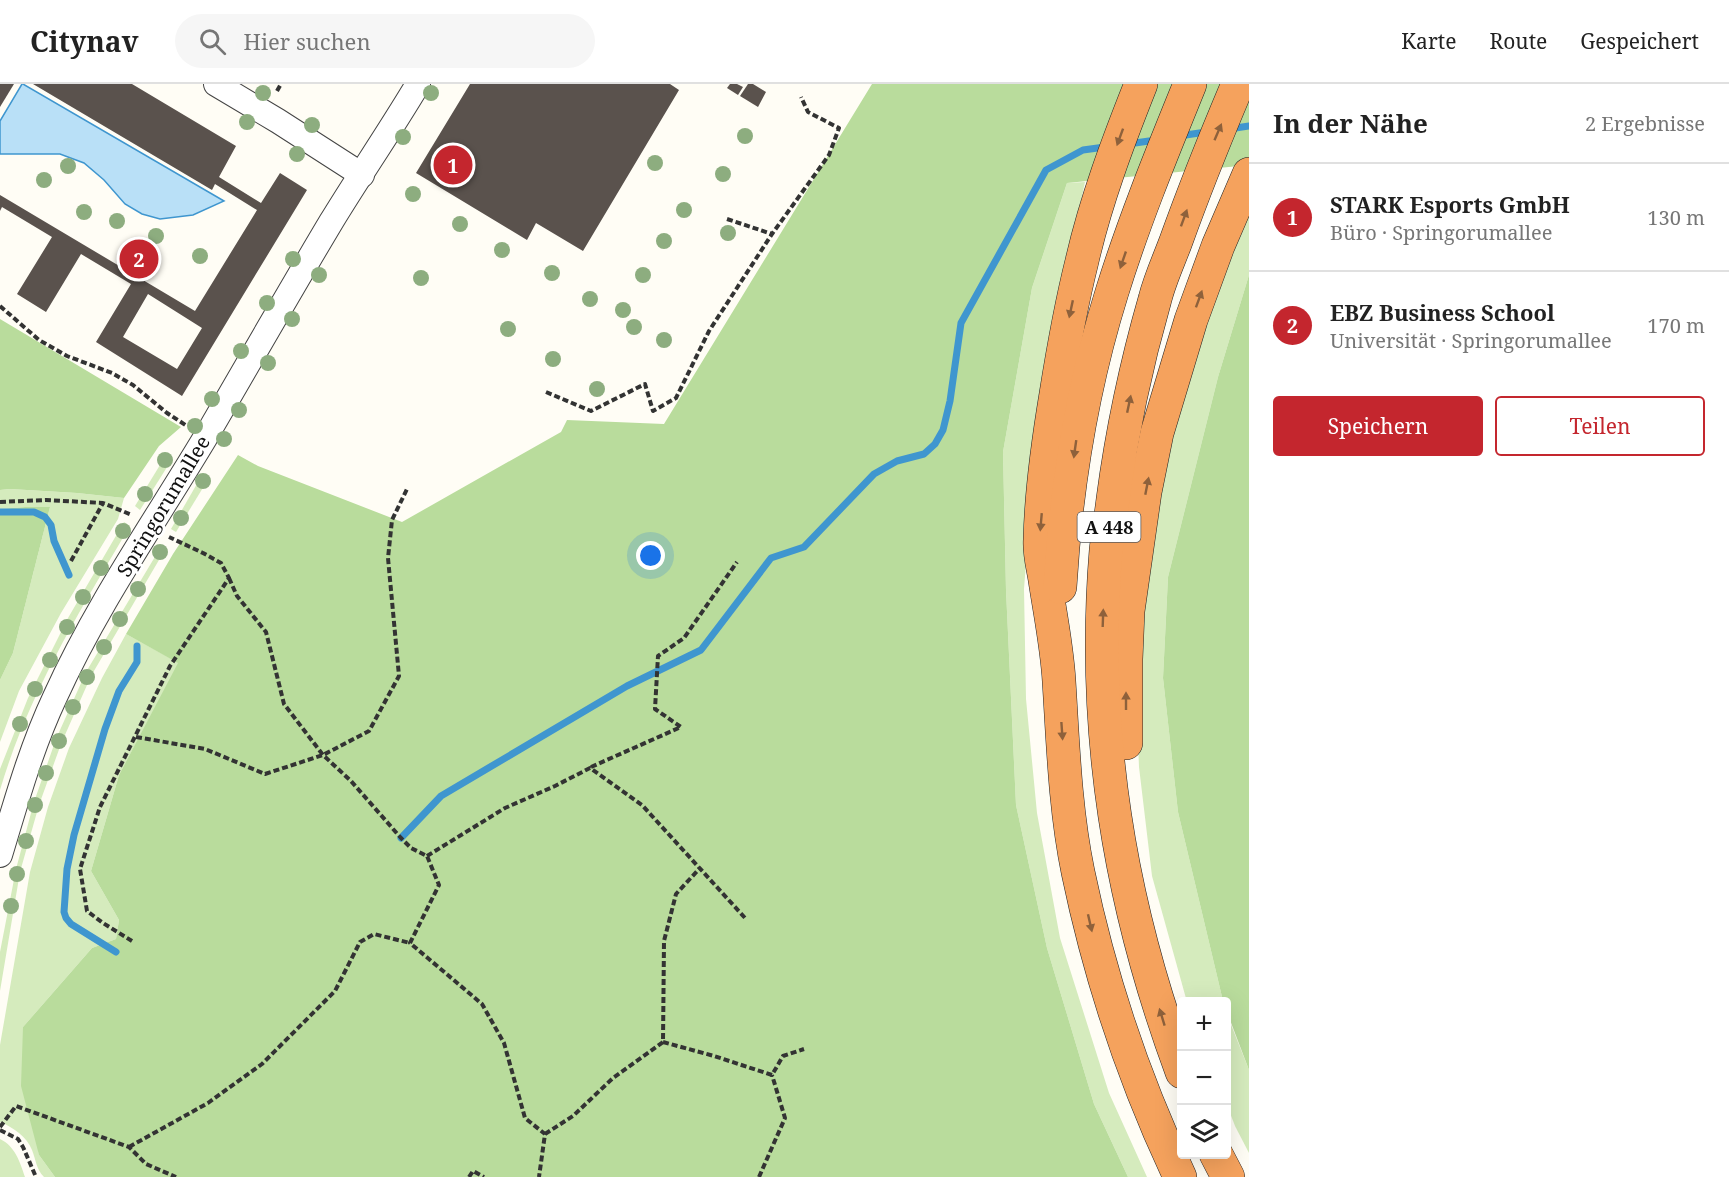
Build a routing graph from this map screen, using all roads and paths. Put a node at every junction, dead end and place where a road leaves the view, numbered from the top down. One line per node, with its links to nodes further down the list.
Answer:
1 (216, 84): 10 (street)
2 (281, 84): 7 (path)
3 (418, 84): 10 (street, Springorumallee)
4 (1141, 84): 23 (highway, one-way to 23)
5 (1190, 84): 23 (highway, A 448, one-way to 23)
6 (1238, 84): 30 (highway, A 448, one-way to 6)
7 (277, 91)
8 (801, 97): 12 (path)
9 (1249, 174): 30 (highway, one-way to 9)
10 (362, 175): 15 (street, Springorumallee)
11 (727, 219): 12 (path)
12 (772, 234): 14 (path)
13 (0, 306): 15 (path)
14 (546, 392)
15 (204, 439): 19 (street, Springorumallee)
16 (408, 487): 25 (path)
17 (0, 502): 18 (path)
18 (104, 503): 19 (path); 20 (path)
19 (150, 526): 22 (path); 27 (street, Springorumallee)
20 (70, 561)
21 (737, 562): 26 (path)
22 (229, 578): 24 (path); 25 (path)
23 (1058, 672): 48 (highway, A 448, one-way to 48)
24 (136, 737): 25 (path); 32 (path)
25 (323, 754): 28 (path)
26 (590, 768): 28 (path); 29 (path)
27 (0, 855)
28 (427, 856): 33 (path)
29 (700, 868): 31 (path); 34 (path)
30 (1126, 885): 36 (highway, A 448, one-way to 30)
31 (746, 919)
32 (132, 941)
33 (410, 944): 39 (path); 40 (path)
34 (663, 1042): 37 (path); 39 (path)
35 (804, 1049): 37 (path)
36 (1177, 1059)
37 (772, 1075): 47 (path)
38 (0, 1128): 40 (path); 42 (path)
39 (545, 1134): 46 (path)
40 (129, 1147): 43 (path)
41 (1218, 1159): 49 (highway)
42 (36, 1177)
43 (176, 1177)
44 (469, 1177): 45 (path)
45 (484, 1177)
46 (539, 1177)
47 (759, 1177)
48 (1180, 1177)
49 (1228, 1177)

